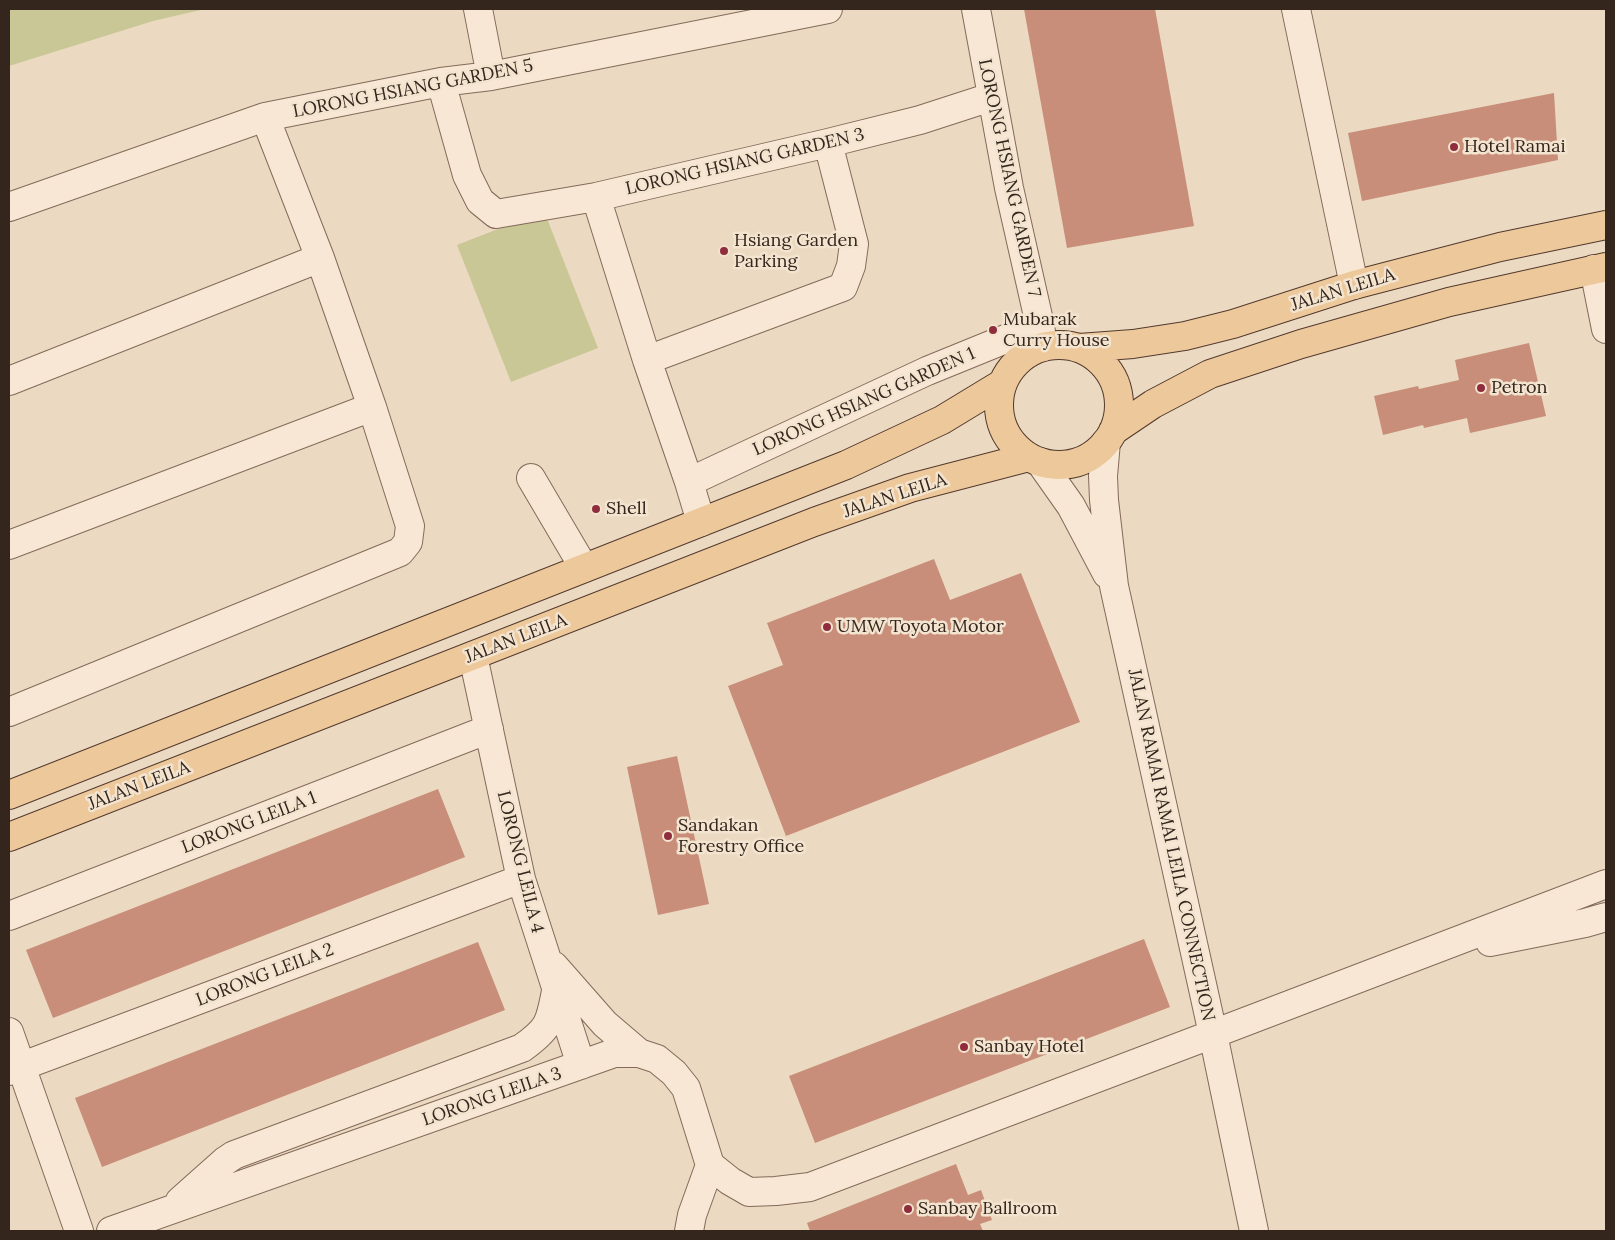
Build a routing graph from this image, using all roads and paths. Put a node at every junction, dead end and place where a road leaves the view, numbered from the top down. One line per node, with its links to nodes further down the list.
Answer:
1 (478, 9): 5 (street)
2 (828, 9): 5 (street, LORONG HSIANG GARDEN 5)
3 (976, 9): 7 (street, LORONG HSIANG GARDEN 7)
4 (1296, 9): 15 (street)
5 (491, 76): 6 (street, LORONG HSIANG GARDEN 5)
6 (441, 82): 8 (street, LORONG HSIANG GARDEN 5); 10 (street, LORONG HSIANG GARDEN 3)
7 (991, 97): 9 (street, LORONG HSIANG GARDEN 3); 17 (street, LORONG HSIANG GARDEN 7)
8 (265, 117): 11 (street, LORONG HSIANG GARDEN 5); 13 (street)
9 (828, 143): 10 (street, LORONG HSIANG GARDEN 3); 19 (street)
10 (596, 197): 19 (street)
11 (9, 206)
12 (1606, 225): 15 (main road, JALAN LEILA)
13 (320, 258): 20 (street); 22 (street)
14 (1600, 268): 16 (street); 23 (main road)
15 (1354, 285): 18 (main road, JALAN LEILA)
16 (1606, 329)
17 (1041, 336): 18 (main road); 21 (main road); 26 (street, LORONG HSIANG GARDEN 1)
18 (1079, 348): 23 (main road)
19 (646, 360): 26 (street)
20 (9, 381)
21 (1003, 383): 24 (main road); 27 (main road)
22 (372, 408): 28 (street); 32 (street)
23 (1110, 437): 24 (main road); 30 (street, JALAN RAMAI RAMAI LEILA CONNECTION)
24 (1034, 459): 30 (street, JALAN RAMAI RAMAI LEILA CONNECTION); 31 (main road, JALAN LEILA)
25 (532, 478): 29 (street)
26 (690, 482): 27 (street)
27 (701, 522): 29 (main road)
28 (9, 545)
29 (584, 568): 34 (main road)
30 (1114, 586): 44 (street, JALAN RAMAI RAMAI LEILA CONNECTION)
31 (473, 656): 33 (street, LORONG LEILA 4); 35 (main road, JALAN LEILA)
32 (9, 712)
33 (489, 729): 36 (street, LORONG LEILA 4); 38 (street, LORONG LEILA 1)
34 (9, 795)
35 (9, 837)
36 (521, 879): 40 (street, LORONG LEILA 4); 47 (street, LORONG LEILA 2)
37 (1606, 884): 41 (street)
38 (9, 916)
39 (1606, 917): 41 (street)
40 (545, 955): 42 (street, LORONG LEILA 4); 45 (street)
41 (1422, 955): 44 (street)
42 (556, 991): 46 (street, LORONG LEILA 4); 49 (street)
43 (9, 1032): 47 (street)
44 (1213, 1034): 48 (street, JALAN RAMAI RAMAI LEILA CONNECTION); 53 (street)
45 (639, 1053): 46 (street, LORONG LEILA 3); 48 (street, LORONG LEILA 3)
46 (581, 1065): 49 (street, LORONG LEILA 3)
47 (15, 1069): 50 (street)
48 (710, 1164): 52 (street)
49 (171, 1210): 51 (street, LORONG LEILA 3)
50 (79, 1231)
51 (111, 1231)
52 (689, 1231)
53 (1254, 1231)

